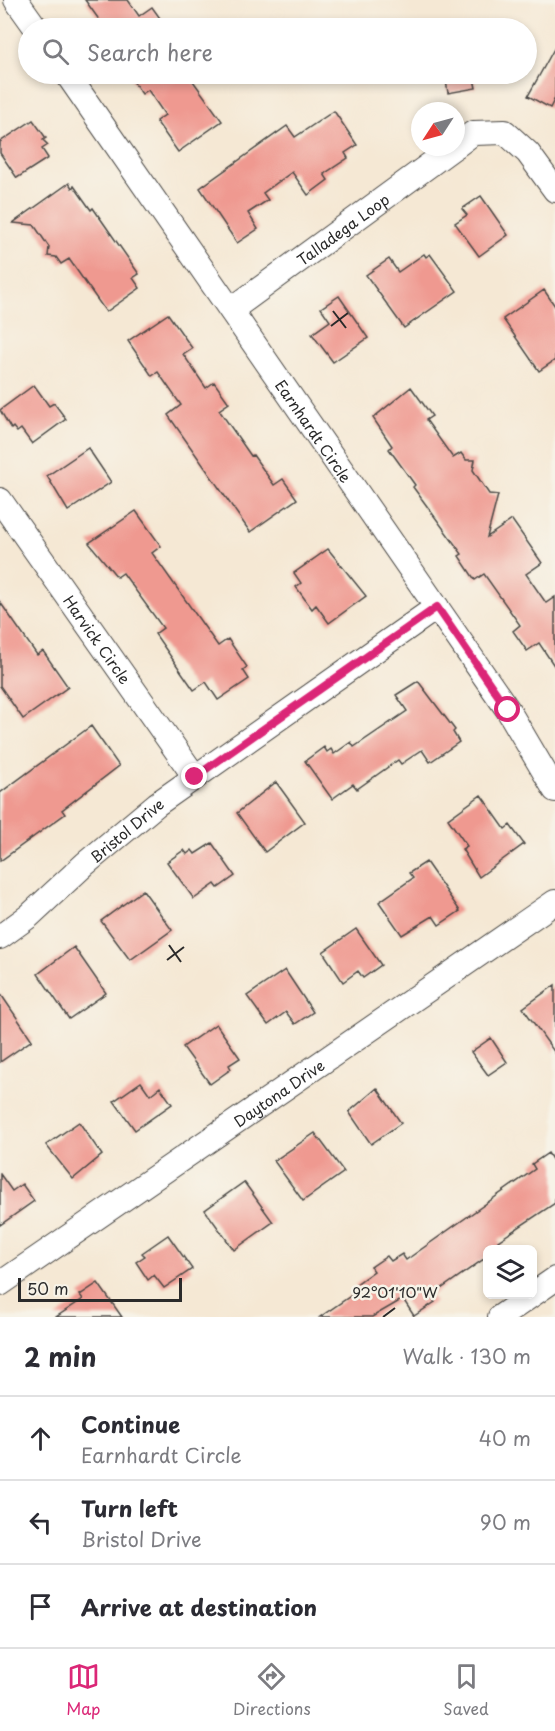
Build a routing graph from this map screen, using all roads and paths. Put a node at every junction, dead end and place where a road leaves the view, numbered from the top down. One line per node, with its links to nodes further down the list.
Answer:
1 (16, 0): 2 (street)
2 (29, 18)
3 (74, 84): 7 (street, Earnhardt Circle)
4 (465, 139): 6 (street, Talladega Loop)
5 (441, 156): 7 (street, Talladega Loop)
6 (555, 190)
7 (231, 310): 9 (street, Earnhardt Circle)
8 (0, 500): 10 (street, Harvick Circle)
9 (437, 607): 10 (street, Bristol Drive); 11 (street, Earnhardt Circle)
10 (195, 777): 13 (street, Bristol Drive)
11 (555, 790)
12 (555, 903): 15 (street, Daytona Drive)
13 (0, 937)
14 (555, 1279): 16 (street)
15 (0, 1284)
16 (500, 1317)

